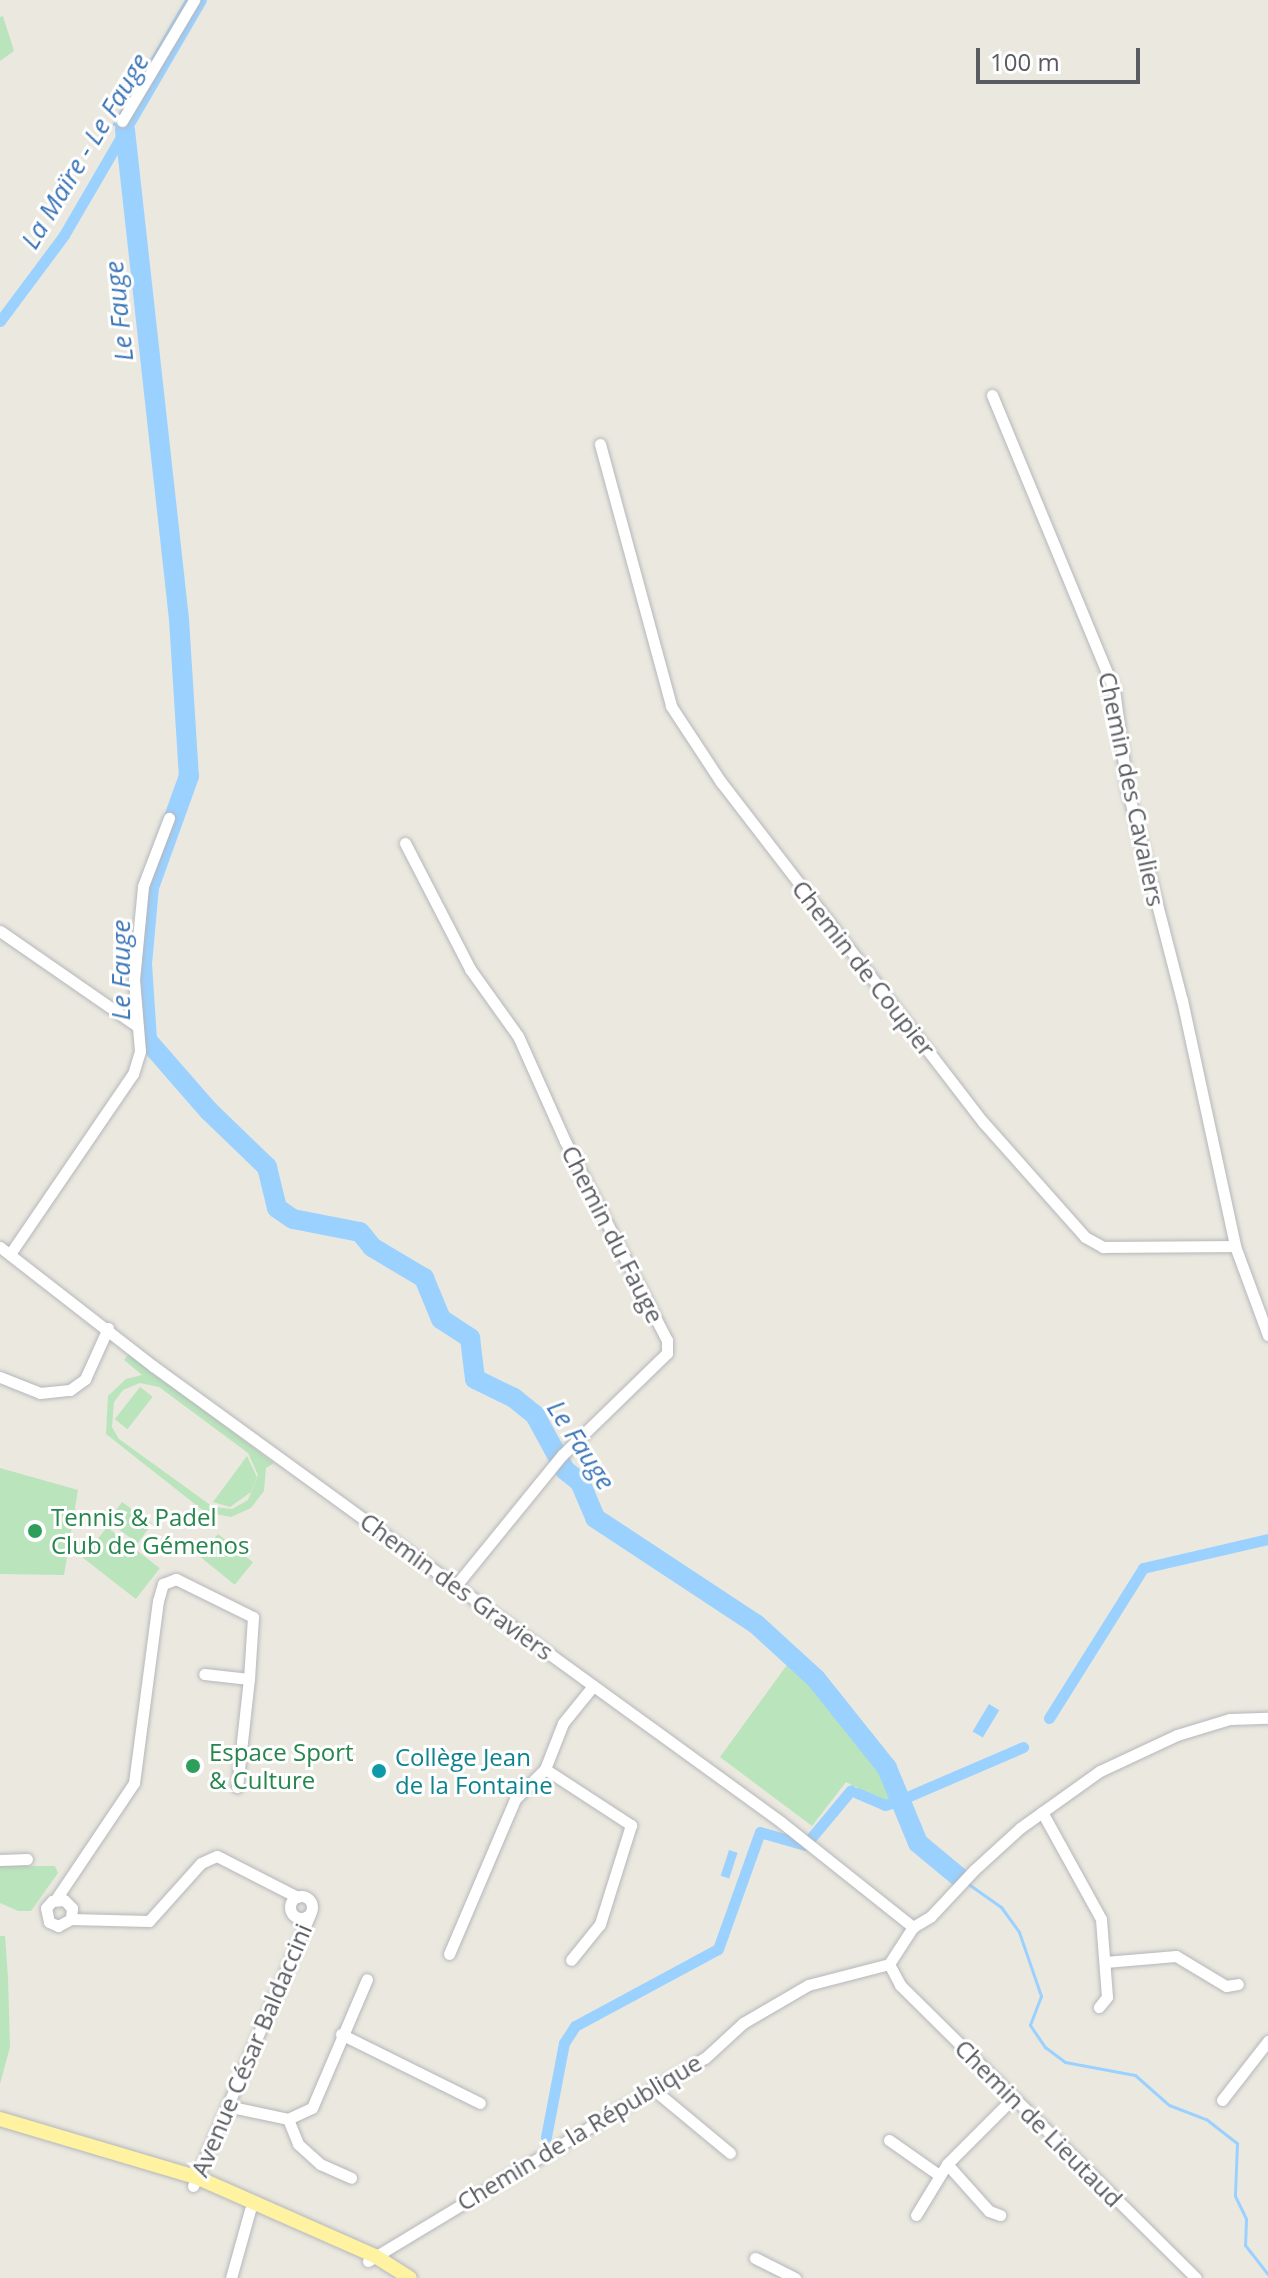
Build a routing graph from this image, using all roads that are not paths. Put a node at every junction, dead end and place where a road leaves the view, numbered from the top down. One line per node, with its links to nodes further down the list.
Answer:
1 (194, 0): 2 (street)
2 (122, 121)
3 (992, 395): 9 (street, Chemin des Cavaliers)
4 (600, 444): 9 (street, Chemin de Coupier)
5 (169, 818): 8 (street)
6 (405, 843): 14 (street, Chemin du Fauge)
7 (0, 931): 8 (street)
8 (137, 1026): 10 (street)
9 (1235, 1246): 12 (street)
10 (5, 1250): 11 (street, Chemin des Graviers)
11 (108, 1328): 13 (street); 14 (street, Chemin des Graviers)
12 (1268, 1335)
13 (0, 1377)
14 (457, 1584): 17 (street, Chemin des Graviers)
15 (204, 1674): 16 (street)
16 (249, 1679): 20 (street); 24 (street)
17 (593, 1686): 19 (street); 26 (street, Chemin des Graviers)
18 (1268, 1718): 21 (street)
19 (545, 1769): 27 (street); 28 (street)
20 (237, 1787)
21 (1042, 1812): 26 (street); 29 (street)
22 (27, 1859): 23 (street)
23 (0, 1860)
24 (56, 1899): 25 (street); 25 (street)
25 (71, 1919): 40 (street, Avenue César Baldaccini)
26 (913, 1927): 30 (street)
27 (449, 1954)
28 (571, 1960)
29 (1105, 1962): 32 (street); 33 (street)
30 (889, 1964): 36 (street, Chemin de la République); 37 (street, Chemin de Lieutaud)
31 (367, 1979): 34 (street)
32 (1238, 1984)
33 (1099, 2007)
34 (341, 2034): 39 (street); 42 (street)
35 (1268, 2041): 38 (street)
36 (653, 2089): 44 (street); 53 (street, Chemin de la République)
37 (1013, 2098): 45 (street); 58 (street, Chemin de Lieutaud)
38 (1222, 2100)
39 (480, 2103)
40 (227, 2106): 42 (street); 48 (street, Avenue César Baldaccini)
41 (0, 2119): 48 (main road)
42 (288, 2119): 47 (street)
43 (889, 2140): 46 (street)
44 (730, 2153)
45 (947, 2164): 46 (street); 51 (street)
46 (939, 2175): 50 (street)
47 (351, 2178)
48 (194, 2182): 49 (main road); 53 (main road)
49 (250, 2210): 53 (main road); 54 (street)
50 (916, 2215)
51 (1000, 2215)
52 (755, 2258): 57 (street)
53 (371, 2259): 55 (main road); 56 (main road)
54 (231, 2278)
55 (403, 2278)
56 (410, 2278)
57 (795, 2278)
58 (1196, 2278)

